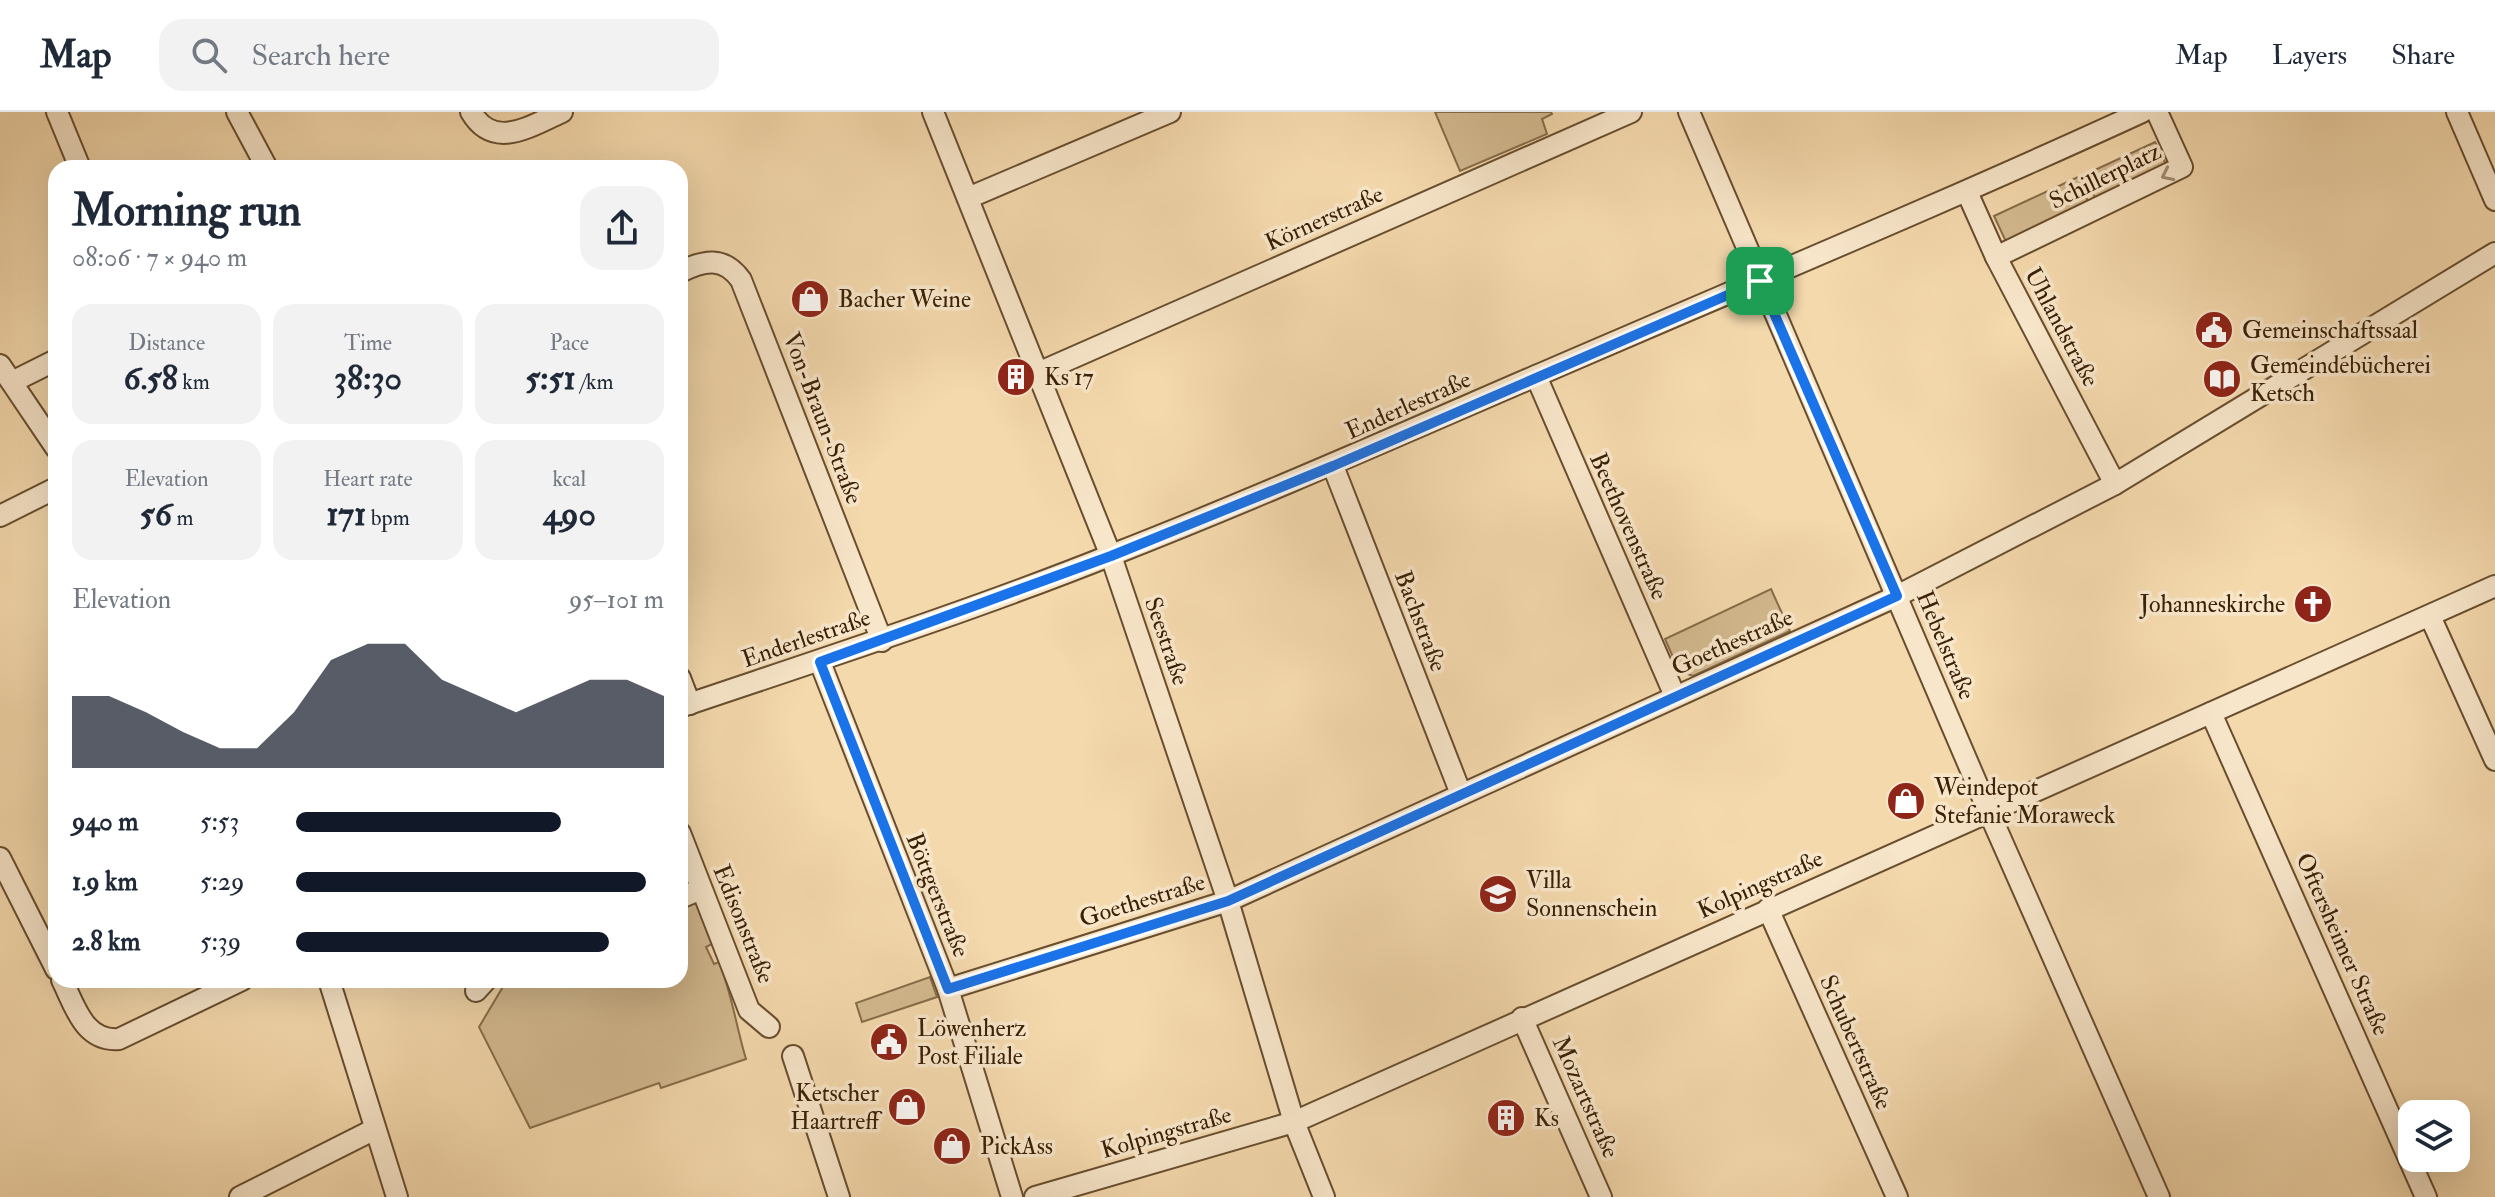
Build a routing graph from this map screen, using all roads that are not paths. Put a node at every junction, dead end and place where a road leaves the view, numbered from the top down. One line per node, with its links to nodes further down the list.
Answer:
1 (57, 112): 12 (street)
2 (237, 112): 13 (street)
3 (471, 112): 4 (street)
4 (562, 112)
5 (933, 112): 15 (street, Seestraße)
6 (1170, 112): 15 (street)
7 (1631, 112): 22 (street, Körnerstraße)
8 (1689, 112): 20 (street, Hebelstraße)
9 (2142, 112): 14 (street, Enderlestraße)
10 (2157, 112): 18 (street, Schillerplatz, one-way to 18)
11 (2457, 112): 16 (street)
12 (77, 160)
13 (263, 160)
14 (1967, 192): 18 (street, Uhlandstraße); 20 (street, Enderlestraße)
15 (968, 198): 22 (street, Seestraße)
16 (2495, 200)
17 (2495, 253): 27 (street, Goethestraße)
18 (1996, 257): 27 (street, Uhlandstraße)
19 (688, 268): 34 (street, Von-Braun-Straße)
20 (1760, 281): 24 (street, Enderlestraße); 32 (street, Hebelstraße)
21 (48, 362): 23 (street)
22 (1038, 373): 30 (street, Seestraße)
23 (6, 374): 25 (street)
24 (1536, 376): 26 (street, Enderlestraße); 36 (street, Beethovenstraße)
25 (48, 436)
26 (1333, 466): 30 (street, Enderlestraße); 40 (street, Bachstraße)
27 (2115, 484): 32 (street, Goethestraße)
28 (48, 492): 29 (street)
29 (0, 516)
30 (1111, 556): 34 (street, Enderlestraße); 46 (street, Seestraße)
31 (2495, 586): 33 (street, Kolpingstraße)
32 (1897, 596): 36 (street, Goethestraße); 41 (street, Hebelstraße)
33 (2430, 616): 38 (street, Kolpingstraße); 39 (street)
34 (882, 641): 35 (street, Enderlestraße)
35 (820, 662): 37 (street, Enderlestraße); 52 (street, Böttgerstraße)
36 (1675, 696): 40 (street, Goethestraße)
37 (688, 705)
38 (2211, 713): 41 (street, Kolpingstraße); 67 (street, Oftersheimer Straße)
39 (2495, 760)
40 (1461, 794): 46 (street, Goethestraße)
41 (1988, 810): 47 (street, Kolpingstraße); 66 (street, Hebelstraße)
42 (688, 854): 44 (street, Edisonstraße)
43 (0, 858): 48 (street)
44 (701, 889): 45 (street); 54 (street, Edisonstraße)
45 (688, 895)
46 (1228, 901): 52 (street, Goethestraße); 56 (street, Seestraße)
47 (1768, 909): 53 (street, Kolpingstraße); 65 (street, Schubertstraße)
48 (48, 953)
49 (66, 988): 50 (street)
50 (225, 988)
51 (331, 988): 57 (street)
52 (948, 989): 61 (street, Böttgerstraße)
53 (1522, 1018): 56 (street, Kolpingstraße); 64 (street, Mozartstraße)
54 (769, 1027)
55 (793, 1056): 60 (street)
56 (1294, 1122): 62 (street, Kolpingstraße); 63 (street, Seestraße)
57 (375, 1129): 58 (street); 59 (street)
58 (240, 1197)
59 (397, 1197)
60 (839, 1197)
61 (1012, 1197)
62 (1035, 1197)
63 (1324, 1197)
64 (1601, 1197)
65 (1897, 1197)
66 (2159, 1197)
67 (2426, 1197)

